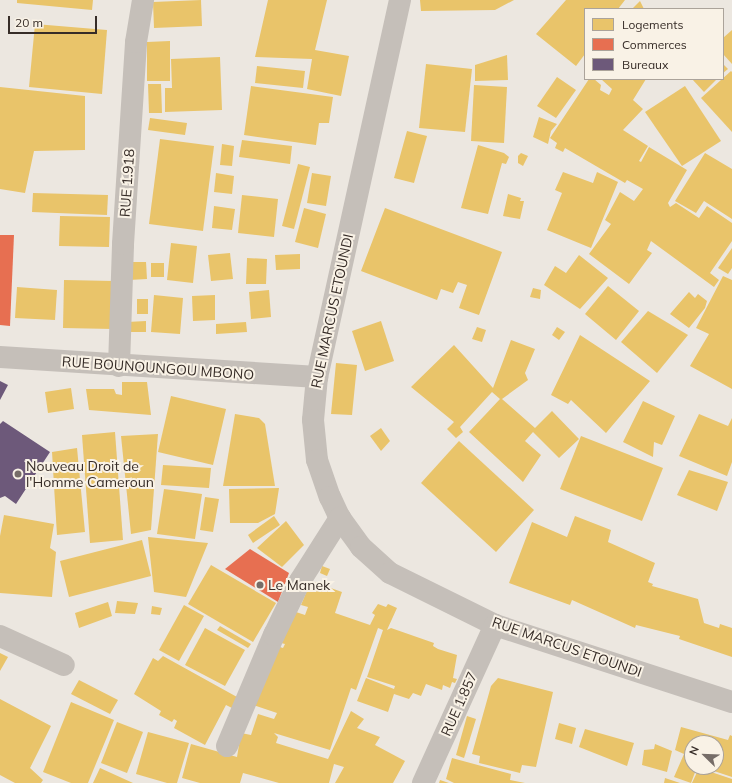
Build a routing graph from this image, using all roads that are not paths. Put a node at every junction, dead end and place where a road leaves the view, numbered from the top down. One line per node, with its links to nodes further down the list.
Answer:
1 (143, 0): 4 (street, RUE 1.918)
2 (400, 0): 5 (street, RUE MARCUS ETOUNDI)
3 (0, 357): 4 (street, RUE BOUNOUNGOU MBONO)
4 (119, 366): 5 (street, RUE BOUNOUNGOU MBONO)
5 (317, 377): 6 (street, RUE MARCUS ETOUNDI)
6 (340, 518): 7 (street, RUE MARCUS ETOUNDI); 11 (street)
7 (495, 625): 10 (street, RUE MARCUS ETOUNDI); 12 (street, RUE 1.857)
8 (0, 636): 9 (street)
9 (64, 665)
10 (732, 702)
11 (227, 746)
12 (423, 783)

